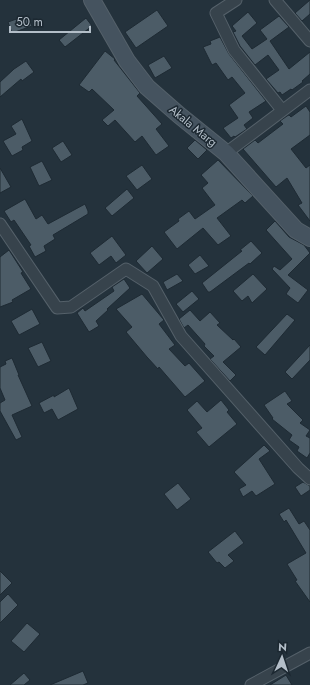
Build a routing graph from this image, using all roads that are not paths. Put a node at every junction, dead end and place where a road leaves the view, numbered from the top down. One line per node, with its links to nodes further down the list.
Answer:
1 (92, 0): 7 (main road, Akala Marg)
2 (236, 0): 6 (street)
3 (275, 0): 4 (street)
4 (310, 41)
5 (310, 90): 6 (street)
6 (282, 110): 7 (street)
7 (226, 153): 9 (main road, Akala Marg)
8 (0, 224): 10 (street)
9 (310, 238)
10 (310, 479)
11 (310, 652): 12 (street)
12 (251, 685)

